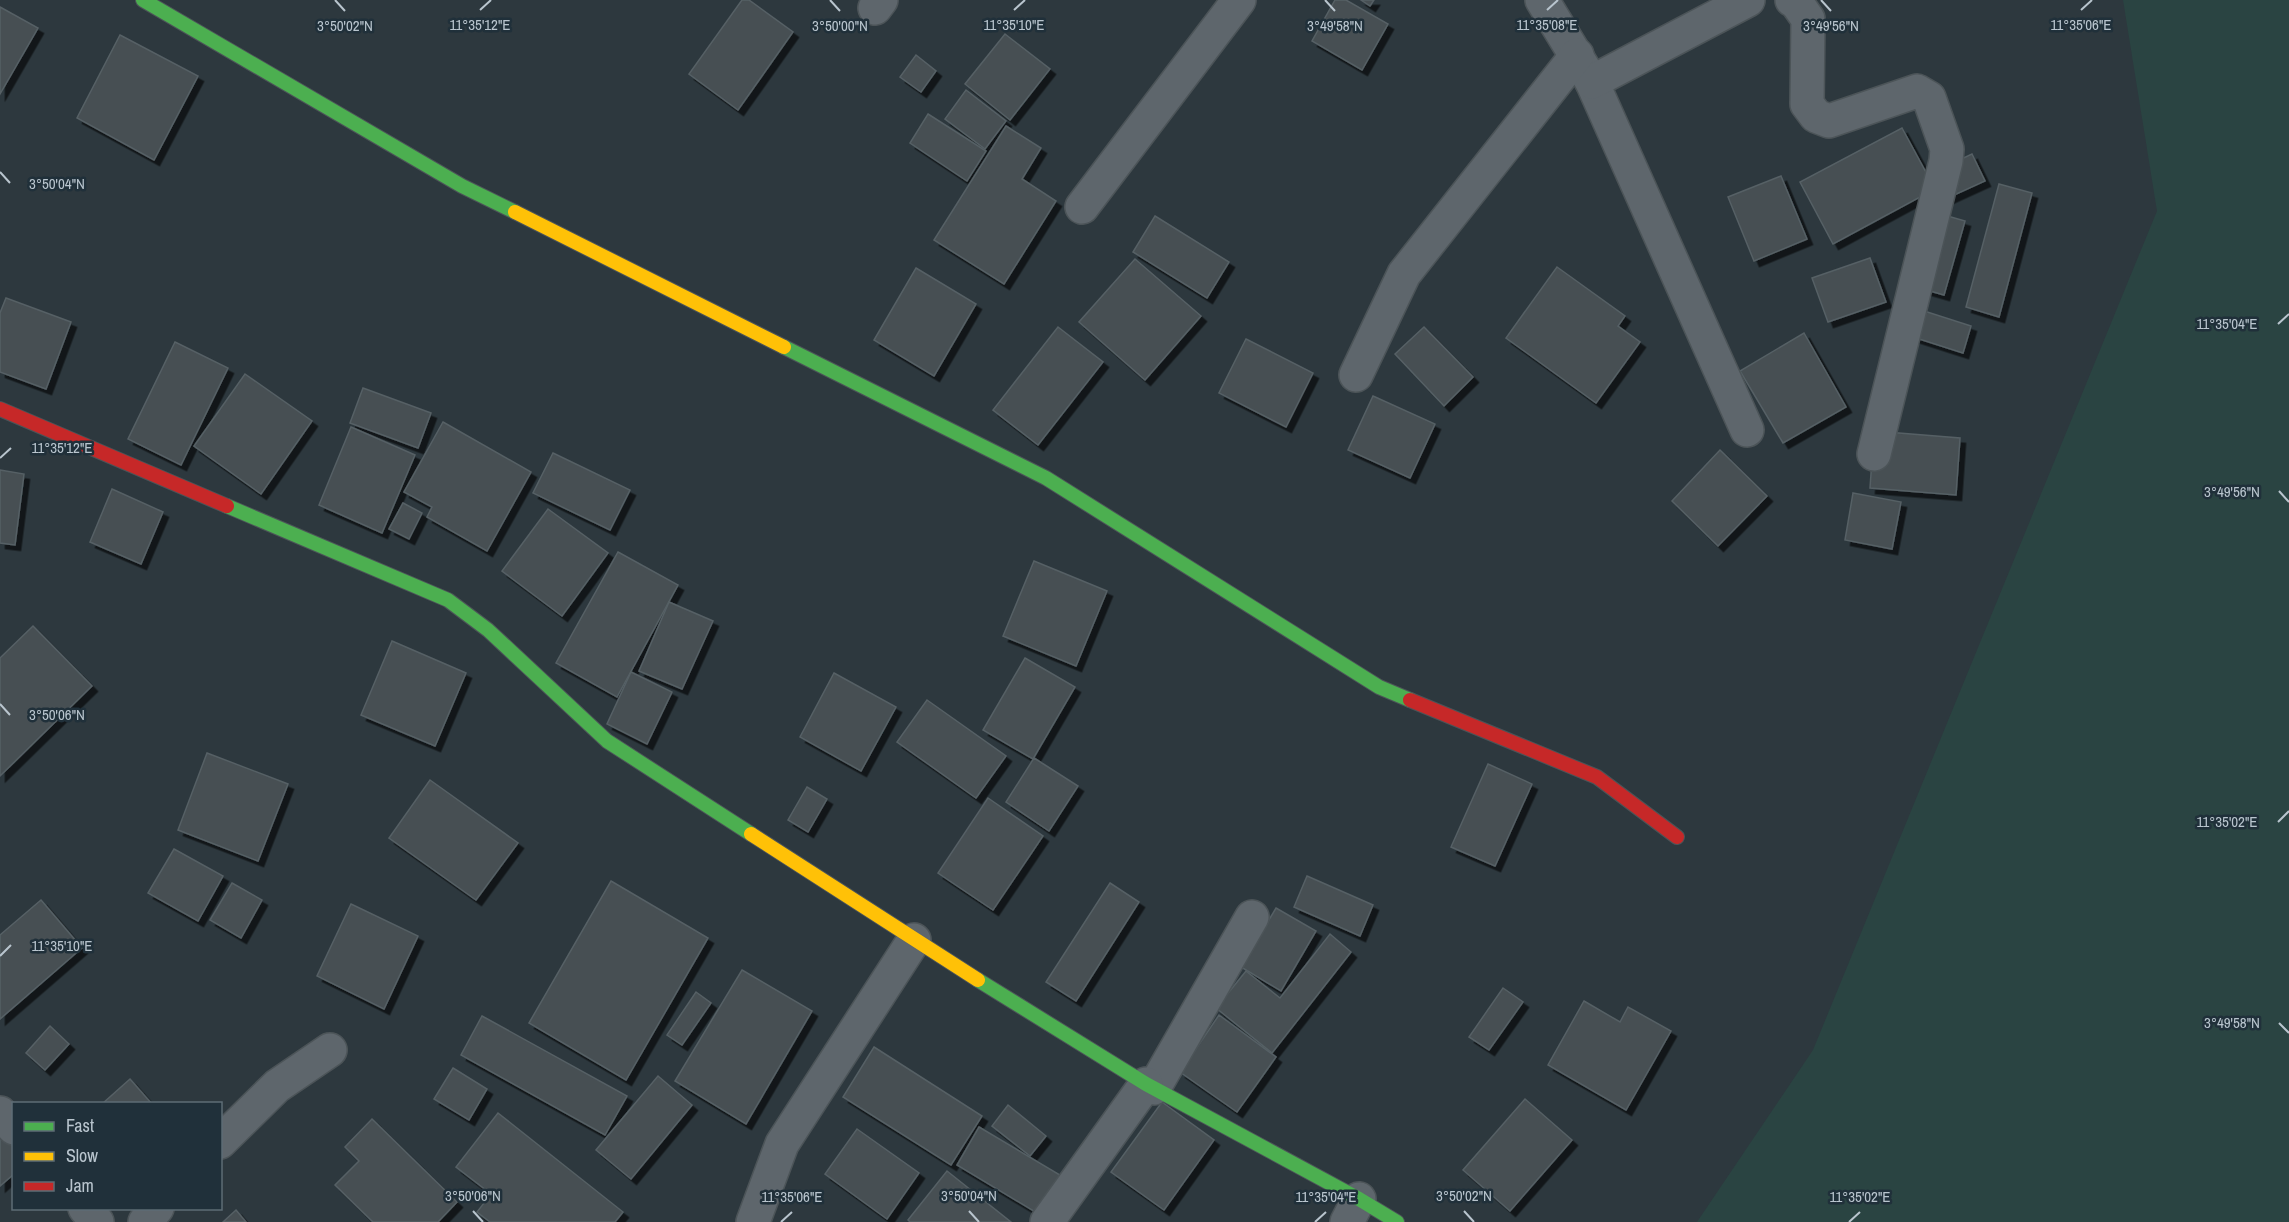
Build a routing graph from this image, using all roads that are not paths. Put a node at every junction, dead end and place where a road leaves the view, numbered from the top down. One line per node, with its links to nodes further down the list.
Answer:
1 (143, 0): 12 (street)
2 (1239, 0): 7 (street)
3 (1542, 0): 6 (street)
4 (1748, 0): 6 (street)
5 (1792, 0): 11 (street)
6 (1584, 68): 8 (street); 10 (street)
7 (1082, 207)
8 (1356, 375)
9 (0, 409): 14 (street)
10 (1747, 430)
11 (1874, 454)
12 (1677, 837)
13 (1252, 917): 16 (street)
14 (914, 940): 16 (street); 25 (street)
15 (330, 1050): 19 (street)
16 (1150, 1085): 22 (street); 26 (street)
17 (0, 1113): 18 (street)
18 (12, 1126)
19 (222, 1140)
20 (86, 1210): 23 (street)
21 (156, 1210): 24 (street)
22 (1353, 1211): 27 (street)
23 (97, 1222)
24 (145, 1222)
25 (753, 1222)
26 (1047, 1222)
27 (1397, 1222)

